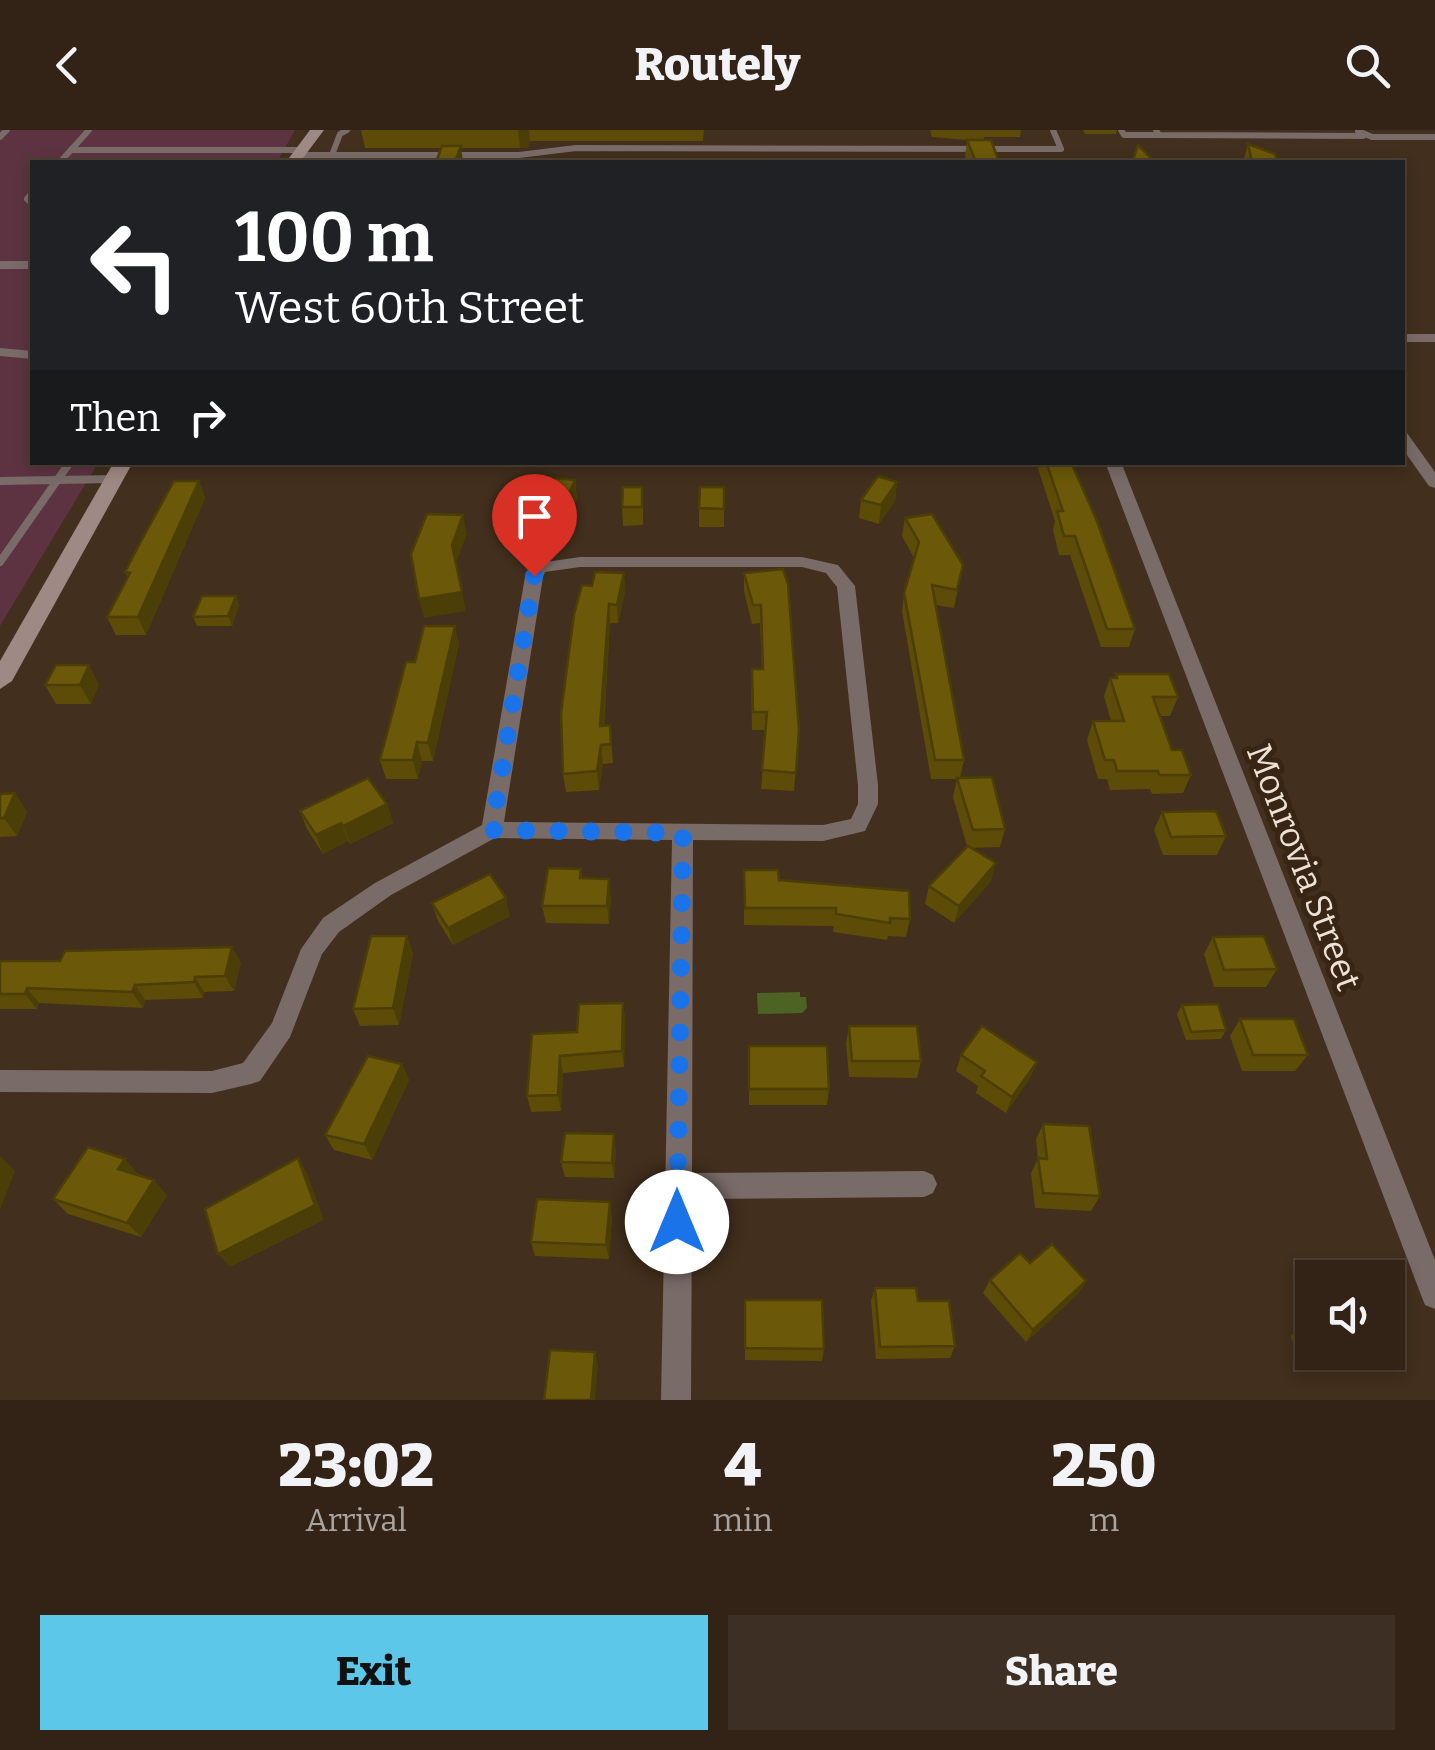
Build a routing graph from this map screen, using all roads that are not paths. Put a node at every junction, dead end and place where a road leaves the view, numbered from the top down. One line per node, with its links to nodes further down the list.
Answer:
1 (8, 130): 10 (lane)
2 (89, 130): 14 (lane)
3 (317, 130): 13 (main road)
4 (347, 130): 15 (lane)
5 (1053, 130): 15 (lane)
6 (1121, 130): 8 (lane)
7 (1387, 130): 11 (lane)
8 (1158, 132): 9 (lane)
9 (1360, 133): 11 (lane)
10 (0, 137)
11 (1394, 137): 12 (lane)
12 (1435, 137)
13 (299, 148): 14 (lane); 15 (lane)
14 (71, 150): 16 (lane)
15 (332, 155)
16 (62, 160)
17 (0, 265): 18 (street)
18 (30, 265)
19 (1405, 338): 20 (street)
20 (1435, 338)
21 (0, 352): 22 (lane)
22 (30, 355)
23 (1405, 440): 29 (street)
24 (68, 465): 27 (lane)
25 (1114, 465): 37 (street, Monrovia Street)
26 (119, 471): 27 (lane); 31 (main road)
27 (60, 481): 28 (lane); 30 (lane)
28 (0, 482)
29 (1435, 483)
30 (0, 562)
31 (0, 681)
32 (492, 830): 33 (street); 33 (street); 34 (street)
33 (683, 833): 36 (street)
34 (0, 1081)
35 (924, 1184): 36 (street)
36 (678, 1186): 38 (street)
37 (1435, 1295)
38 (676, 1400)

